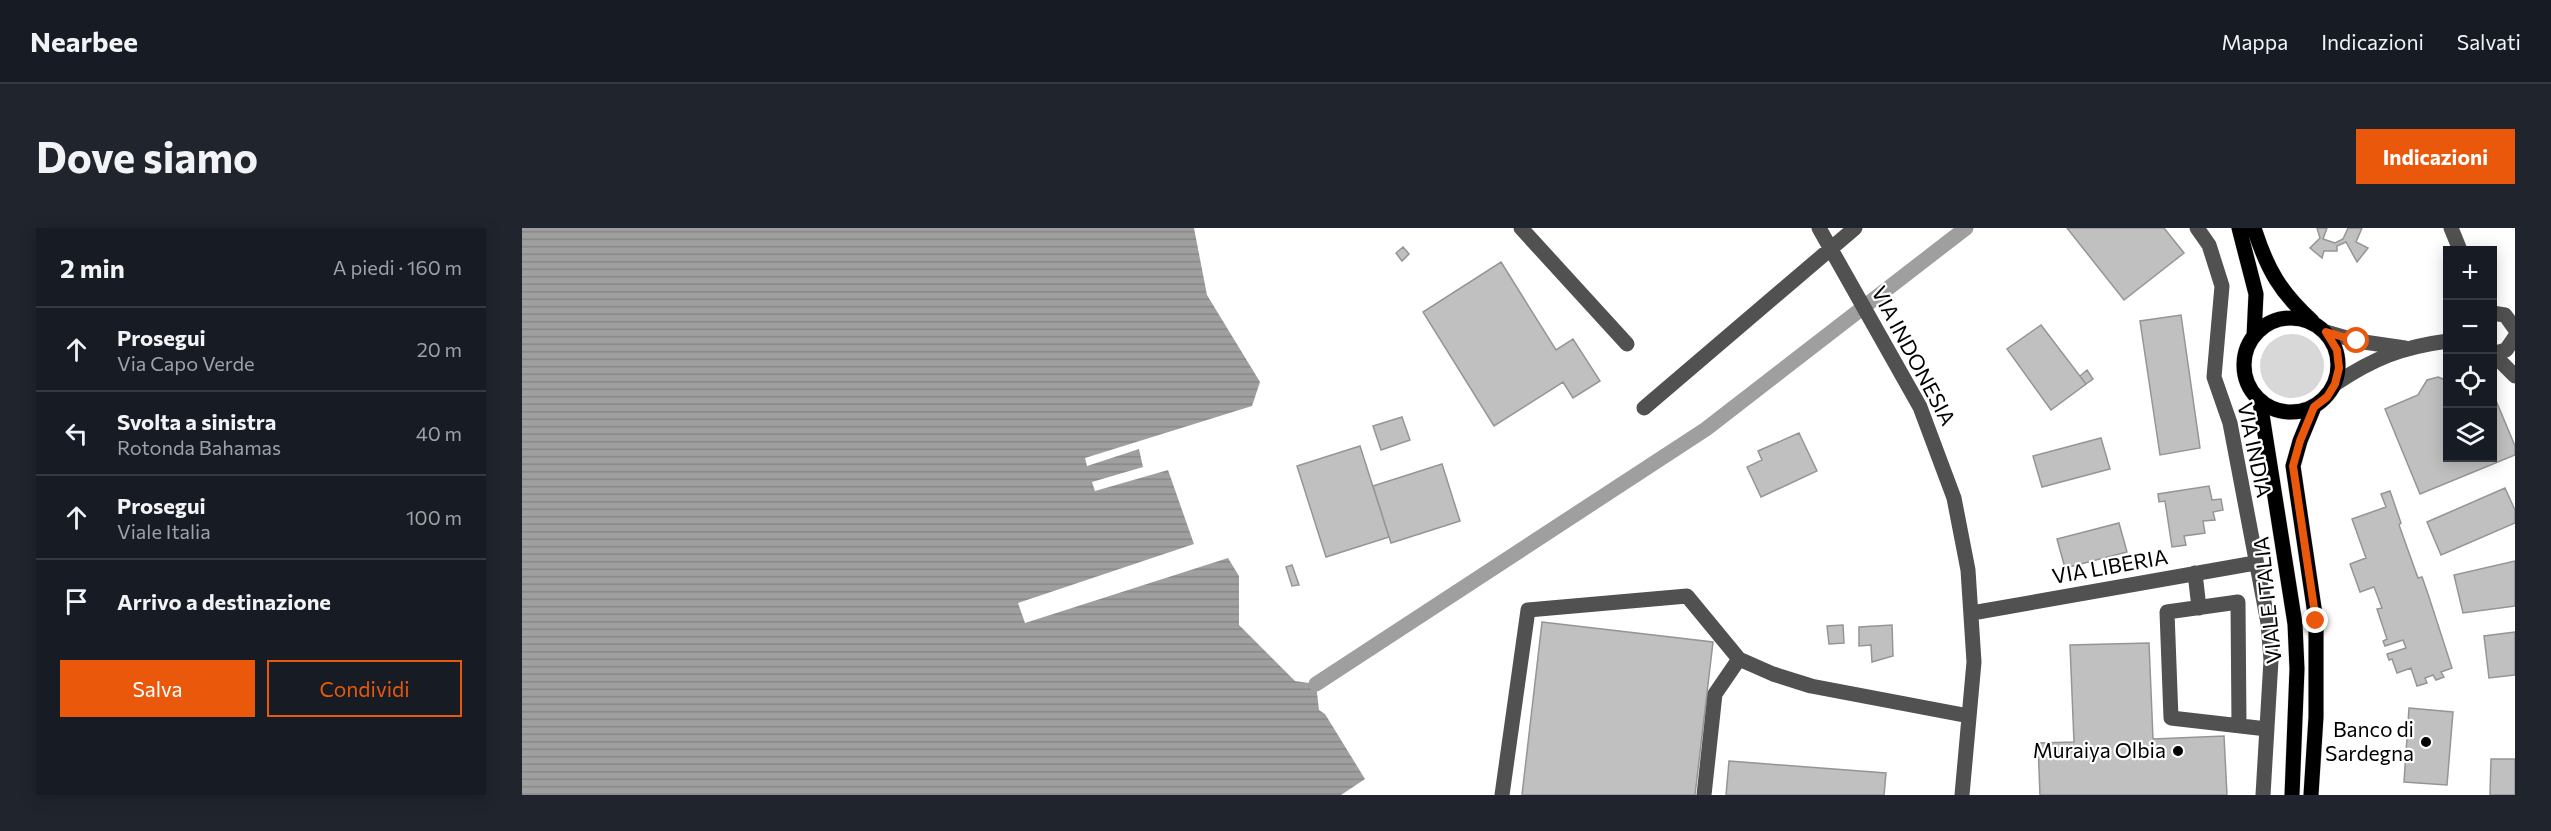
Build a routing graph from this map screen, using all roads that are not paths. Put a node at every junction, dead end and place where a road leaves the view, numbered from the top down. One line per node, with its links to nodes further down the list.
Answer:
1 (1521, 228): 15 (street)
2 (1819, 228): 9 (street, VIA INDONESIA)
3 (1855, 228): 9 (street)
4 (2197, 228): 24 (street, VIA INDIA)
5 (2239, 228): 13 (main road)
6 (2254, 228): 11 (main road)
7 (2451, 228): 8 (street)
8 (2458, 246)
9 (1830, 248): 23 (street); 27 (street, VIA INDONESIA)
10 (2497, 315): 12 (street)
11 (2320, 328): 13 (main road); 16 (street); 20 (main road)
12 (2514, 334): 17 (street); 19 (street)
13 (2254, 336): 21 (main road)
14 (2443, 342): 16 (street)
15 (1627, 344)
16 (2404, 348): 20 (street)
17 (2497, 354)
18 (2497, 358): 19 (street)
19 (2515, 376)
20 (2335, 384): 22 (main road)
21 (2260, 402): 22 (main road); 36 (main road, VIALE ITALIA)
22 (2314, 407): 37 (main road, VIALE ITALIA)
23 (1644, 408)
24 (2255, 563): 25 (street, VIA LIBERIA); 31 (street, VIA INDIA)
25 (2195, 573): 26 (street); 27 (street, VIA LIBERIA)
26 (2199, 608): 30 (street); 30 (street)
27 (1972, 613): 29 (street, VIA INDONESIA)
28 (1739, 659): 29 (street); 32 (street); 33 (street)
29 (1969, 716): 34 (street, VIA INDONESIA)
30 (2239, 726): 31 (street)
31 (2267, 729): 35 (street, VIA INDIA)
32 (1502, 795)
33 (1704, 795)
34 (1962, 795)
35 (2263, 795)
36 (2292, 795)
37 (2311, 795)

